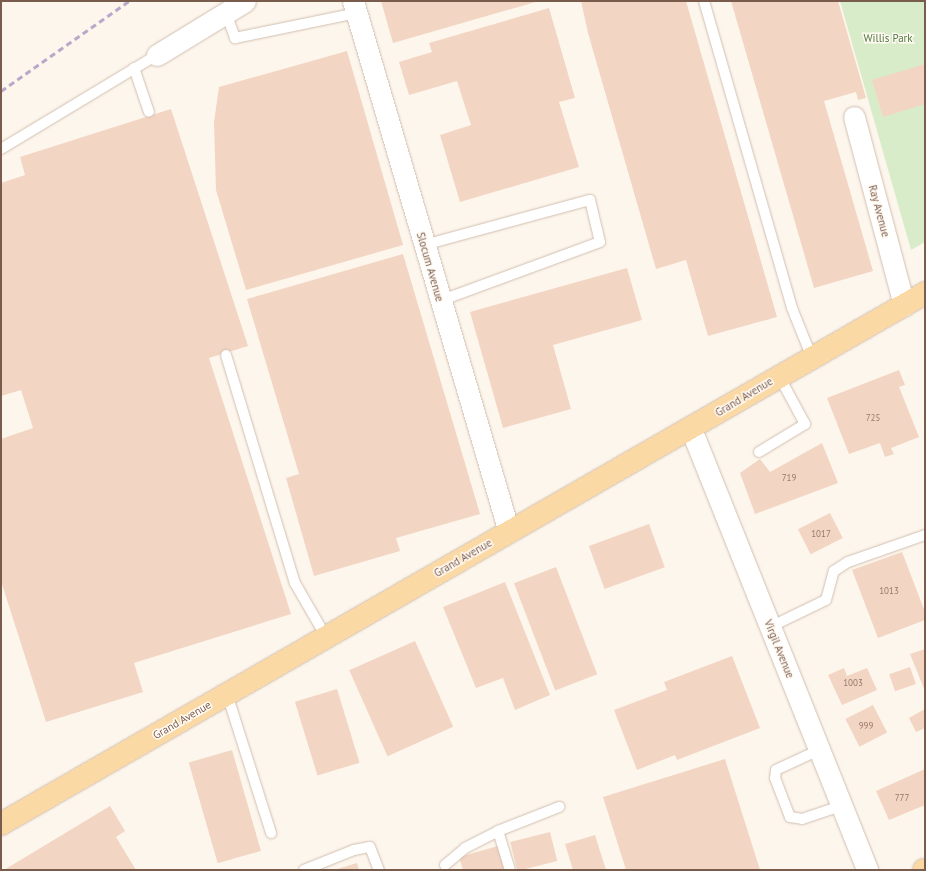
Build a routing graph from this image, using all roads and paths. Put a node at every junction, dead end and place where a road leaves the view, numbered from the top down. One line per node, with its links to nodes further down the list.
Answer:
1 (245, 1): 4 (street)
2 (704, 1): 15 (lane)
3 (355, 7): 4 (lane); 10 (street, Slocum Avenue)
4 (226, 13): 5 (street)
5 (157, 54): 6 (lane)
6 (134, 68): 7 (lane); 9 (lane)
7 (149, 112)
8 (854, 117): 13 (street, Ray Avenue)
9 (1, 149)
10 (424, 245): 12 (street, Slocum Avenue); 12 (lane)
11 (925, 293): 13 (main road, Grand Avenue)
12 (440, 301): 19 (street, Slocum Avenue)
13 (904, 305): 15 (main road, Grand Avenue)
14 (226, 355): 22 (lane)
15 (812, 358): 16 (main road, Grand Avenue)
16 (779, 376): 17 (main road, Grand Avenue); 18 (lane)
17 (691, 429): 19 (main road, Grand Avenue); 21 (street, Virgil Avenue)
18 (760, 452)
19 (509, 532): 22 (main road, Grand Avenue)
20 (925, 535): 21 (lane)
21 (770, 627): 24 (street, Virgil Avenue)
22 (326, 637): 23 (main road, Grand Avenue)
23 (227, 694): 27 (main road, Grand Avenue); 29 (lane)
24 (819, 750): 25 (street, Virgil Avenue); 25 (lane)
25 (841, 806): 34 (street, Virgil Avenue)
26 (559, 807): 28 (lane)
27 (1, 824)
28 (498, 831): 30 (lane); 33 (lane)
29 (271, 833)
30 (445, 866)
31 (304, 870): 32 (lane)
32 (379, 870)
33 (510, 870)
34 (867, 870)

